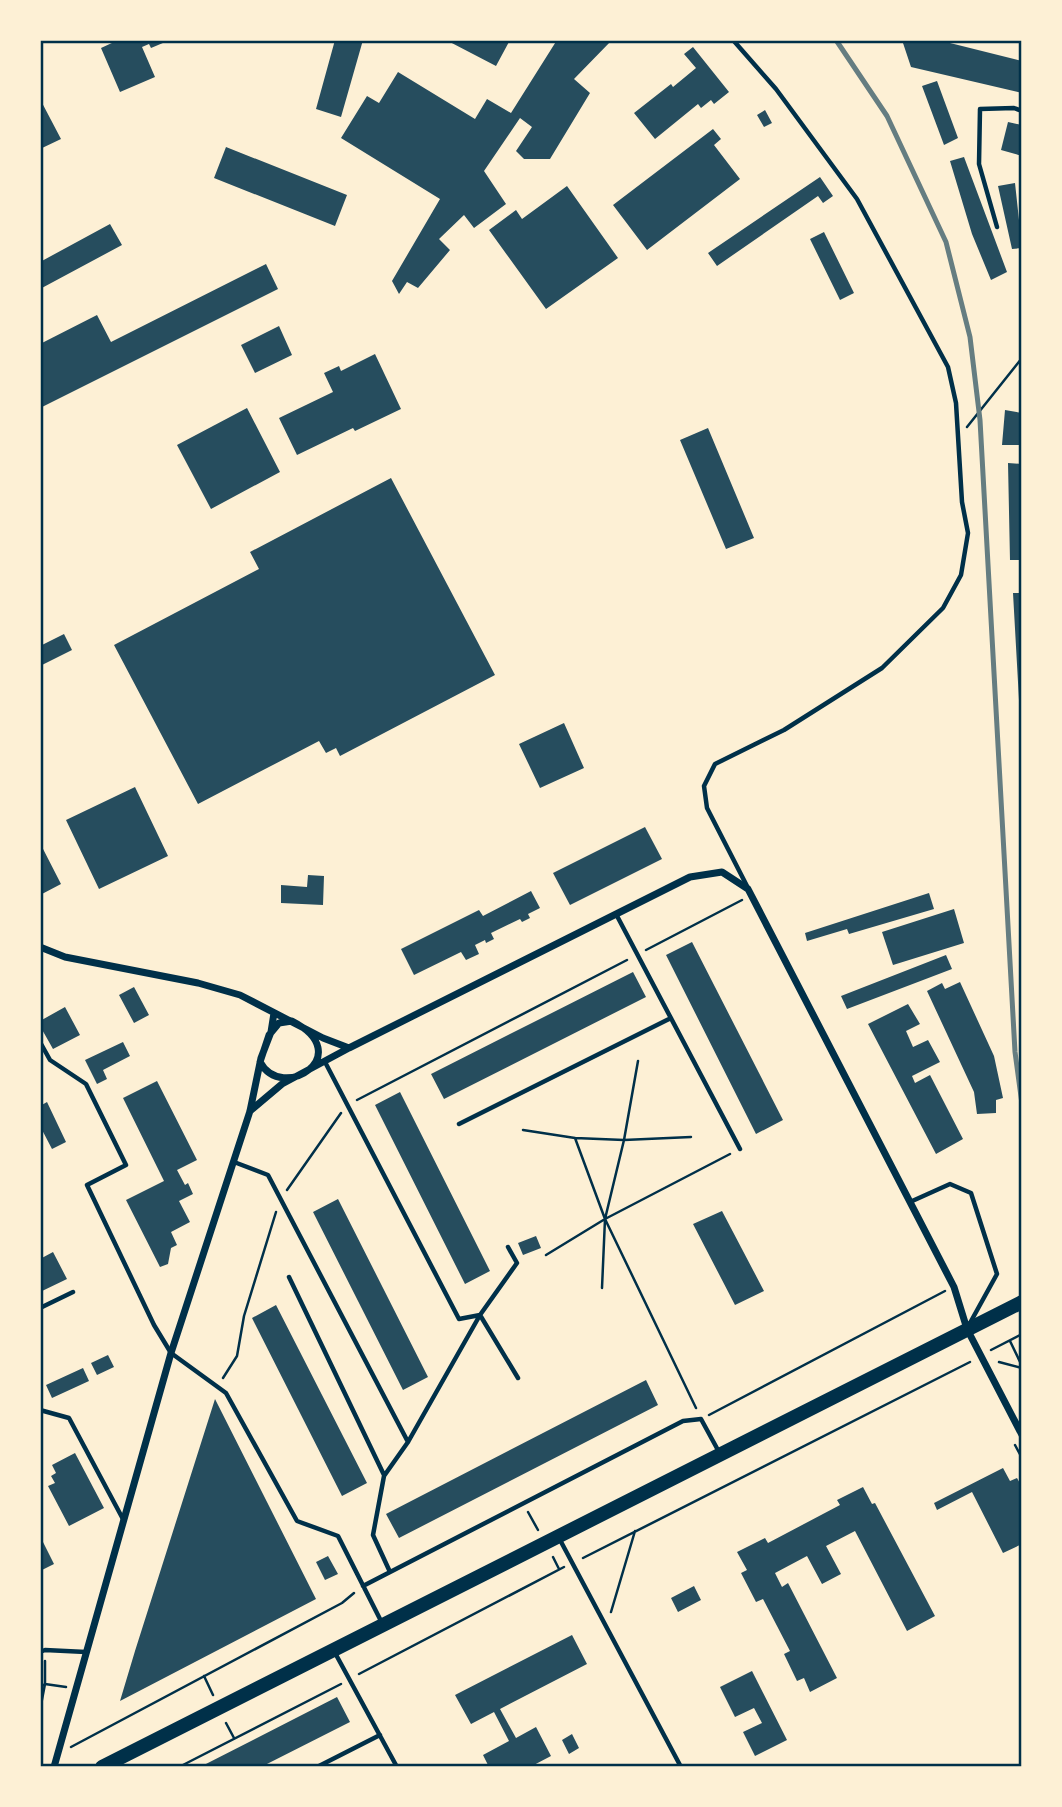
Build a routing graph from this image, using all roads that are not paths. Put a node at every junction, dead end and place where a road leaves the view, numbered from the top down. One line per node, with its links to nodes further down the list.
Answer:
1 (733, 40): 4 (lane)
2 (1022, 111): 3 (lane)
3 (997, 227)
4 (750, 892): 5 (street); 22 (street)
5 (617, 914): 8 (lane); 13 (street)
6 (40, 947): 7 (street)
7 (274, 1013): 9 (street); 11 (street)
8 (671, 1018): 19 (lane); 20 (lane)
9 (292, 1021): 10 (street); 11 (street)
10 (309, 1030): 13 (street); 16 (street)
11 (269, 1035): 15 (street)
12 (40, 1042): 30 (lane)
13 (348, 1048): 14 (street)
14 (324, 1061): 16 (street); 28 (lane)
15 (260, 1062): 17 (street); 18 (street)
16 (313, 1067): 17 (street)
17 (291, 1079): 18 (street)
18 (250, 1111): 21 (street)
19 (459, 1124)
20 (740, 1149)
21 (233, 1162): 30 (street); 34 (lane)
22 (910, 1202): 29 (street); 29 (lane)
23 (508, 1247): 28 (lane)
24 (289, 1277): 36 (lane)
25 (73, 1292): 27 (lane)
26 (1022, 1302): 29 (main road)
27 (40, 1308)
28 (480, 1315): 31 (lane); 34 (lane)
29 (967, 1329): 33 (street); 35 (main road)
30 (171, 1353): 37 (street); 40 (lane)
31 (518, 1378)
32 (40, 1410): 37 (lane)
33 (1022, 1434)
34 (408, 1442): 36 (lane)
35 (721, 1455): 38 (main road); 39 (lane)
36 (384, 1476): 39 (lane)
37 (124, 1521): 44 (street)
38 (559, 1537): 41 (main road); 50 (lane)
39 (390, 1572): 40 (lane)
40 (363, 1586): 41 (lane)
41 (383, 1625): 42 (main road)
42 (334, 1650): 45 (lane); 47 (main road)
43 (40, 1652): 44 (lane)
44 (87, 1652): 46 (street)
45 (380, 1735): 48 (lane); 49 (lane)
46 (54, 1767)
47 (102, 1767)
48 (317, 1767)
49 (397, 1767)
50 (681, 1767)

